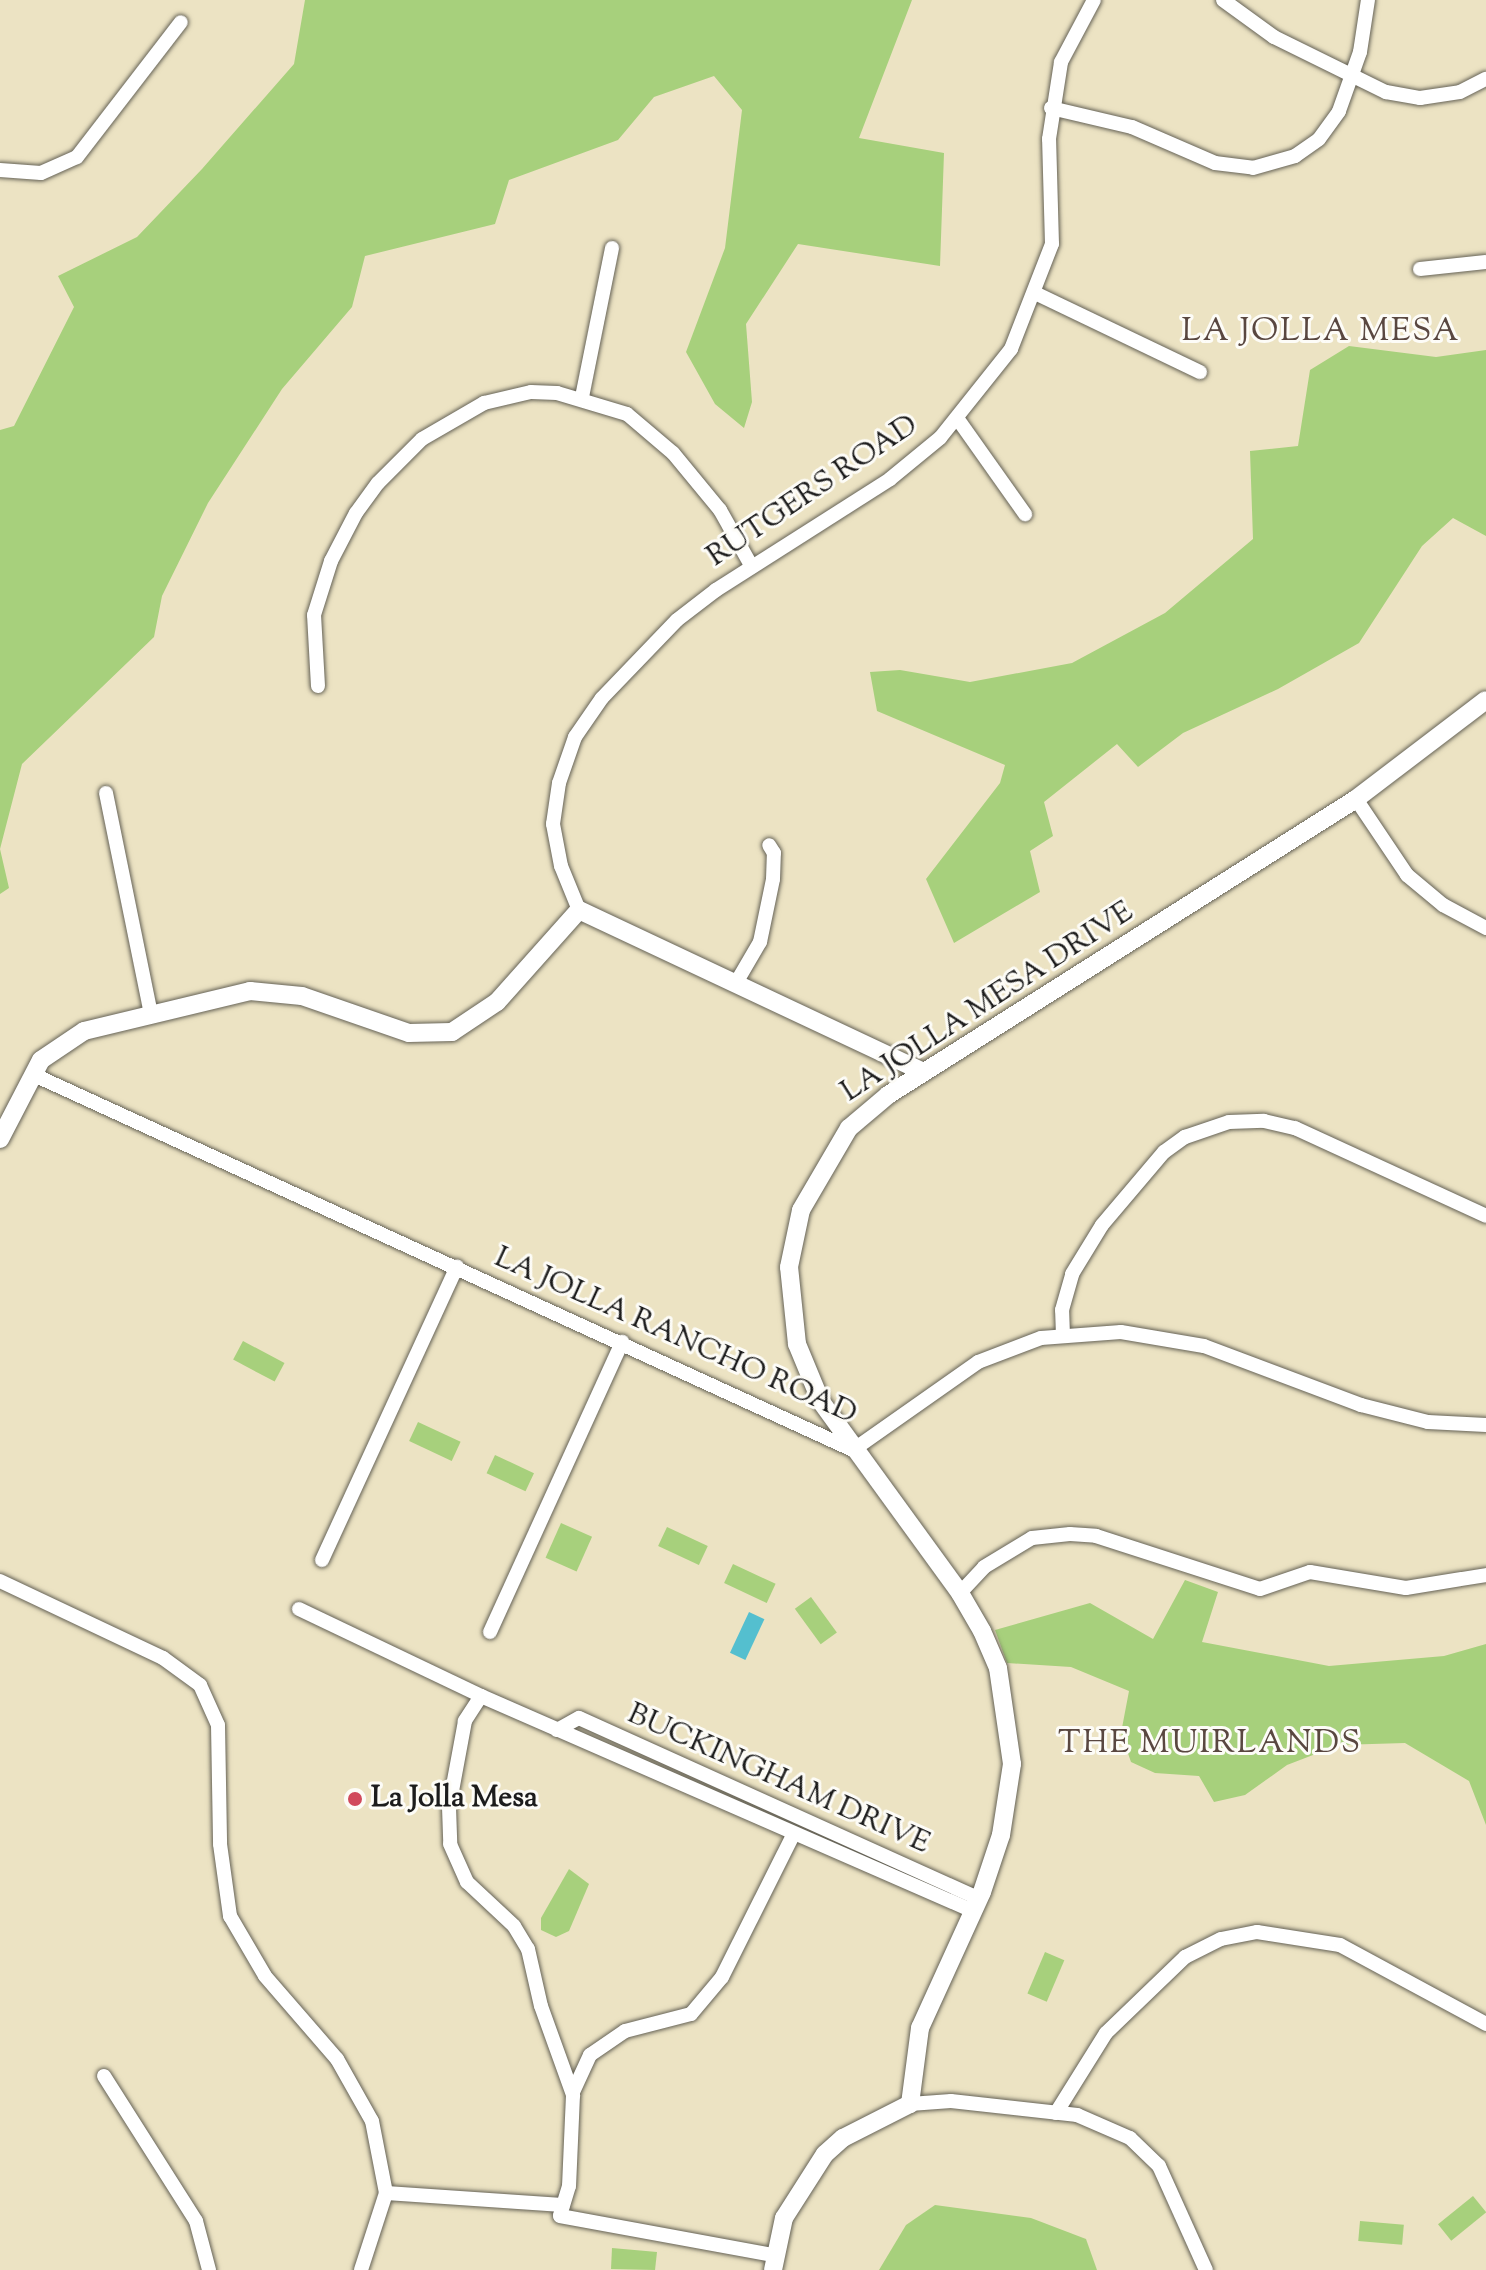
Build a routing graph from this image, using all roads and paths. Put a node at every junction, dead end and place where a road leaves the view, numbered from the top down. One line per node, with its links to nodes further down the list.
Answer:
1 (1094, 0): 7 (street, RUTGERS ROAD)
2 (1223, 0): 5 (street)
3 (1368, 0): 5 (street)
4 (181, 22): 8 (street)
5 (1352, 77): 6 (street); 7 (street)
6 (1486, 79)
7 (1051, 108): 12 (street, RUTGERS ROAD)
8 (0, 170)
9 (612, 248): 14 (street)
10 (1486, 262): 11 (street)
11 (1420, 269)
12 (1035, 293): 13 (street); 15 (street, RUTGERS ROAD)
13 (1200, 372)
14 (582, 397): 17 (street); 18 (street)
15 (957, 418): 16 (street); 17 (street, RUTGERS ROAD)
16 (1025, 514)
17 (752, 567): 23 (street, RUTGERS ROAD)
18 (318, 686)
19 (1486, 700): 21 (street, LA JOLLA MESA DRIVE)
20 (106, 793): 26 (street)
21 (1356, 799): 24 (street); 27 (street, LA JOLLA MESA DRIVE)
22 (769, 845): 25 (street)
23 (579, 910): 25 (street); 26 (street)
24 (1486, 928)
25 (736, 983): 27 (street)
26 (151, 1015): 28 (street)
27 (924, 1072): 35 (street, LA JOLLA MESA DRIVE)
28 (32, 1074): 29 (street); 31 (street, LA JOLLA RANCHO ROAD)
29 (0, 1139)
30 (1486, 1216): 32 (street)
31 (457, 1267): 33 (street, LA JOLLA RANCHO ROAD); 36 (street)
32 (1063, 1336): 34 (street, LA JOLLA RANCHO ROAD); 35 (street, LA JOLLA RANCHO ROAD)
33 (622, 1342): 35 (street, LA JOLLA RANCHO ROAD); 41 (street)
34 (1486, 1425)
35 (853, 1450): 39 (street, LA JOLLA MESA DRIVE)
36 (322, 1560)
37 (1486, 1575): 39 (street)
38 (0, 1581): 51 (street)
39 (960, 1593): 45 (street, LA JOLLA MESA DRIVE)
40 (299, 1609): 42 (street, BUCKINGHAM DRIVE)
41 (490, 1632)
42 (481, 1696): 43 (street, BUCKINGHAM DRIVE); 48 (street)
43 (557, 1730): 44 (street, BUCKINGHAM DRIVE); 45 (street, BUCKINGHAM DRIVE)
44 (793, 1835): 45 (street, BUCKINGHAM DRIVE); 48 (street)
45 (976, 1905): 49 (street, LA JOLLA MESA DRIVE)
46 (1486, 2024): 50 (street)
47 (104, 2076): 54 (street)
48 (573, 2095): 52 (street)
49 (910, 2104): 50 (street); 53 (street)
50 (1056, 2113): 56 (street)
51 (386, 2193): 52 (street); 55 (street)
52 (563, 2205): 53 (street)
53 (773, 2262)
54 (209, 2270)
55 (361, 2270)
56 (1206, 2270)

